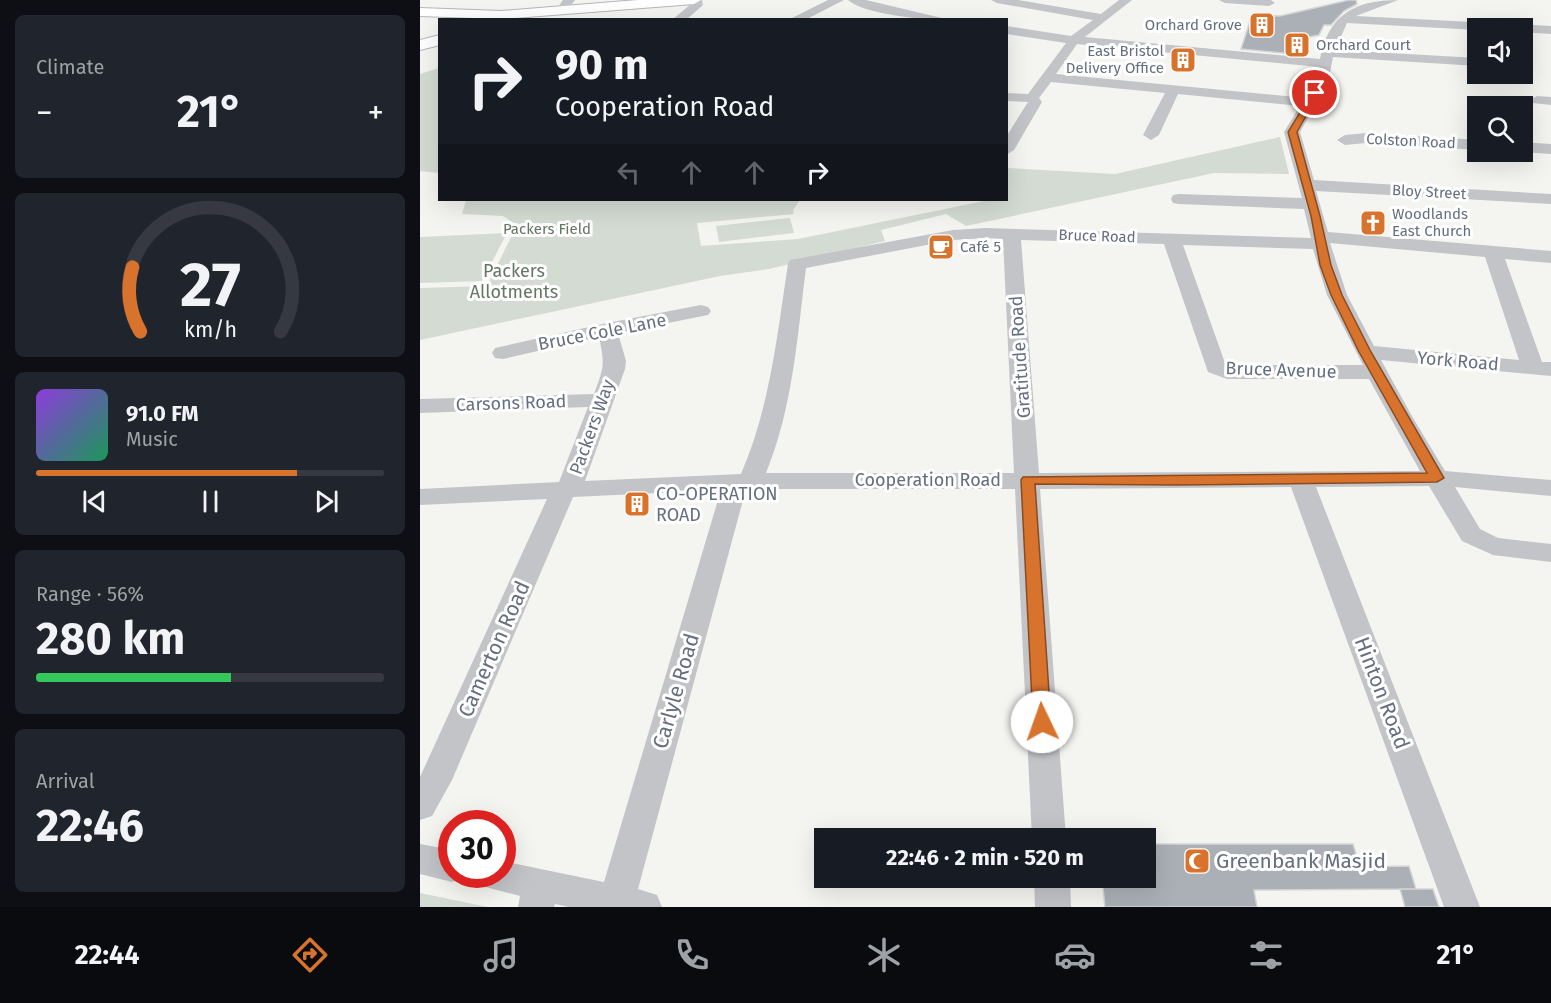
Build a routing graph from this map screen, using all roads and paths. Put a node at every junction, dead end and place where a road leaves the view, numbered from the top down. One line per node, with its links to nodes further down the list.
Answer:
1 (695, 0): 10 (main road); 15 (street)
2 (838, 0): 16 (street)
3 (854, 0): 14 (street)
4 (997, 0): 8 (street)
5 (1126, 0): 17 (street)
6 (1225, 0): 9 (street)
7 (1392, 0): 18 (street)
8 (1015, 1): 17 (street)
9 (1270, 1): 12 (street)
10 (567, 5): 13 (main road)
11 (420, 12): 13 (main road)
12 (1259, 13)
13 (517, 17)
14 (907, 17)
15 (681, 18)
16 (798, 18)
17 (1104, 18): 22 (street)
18 (1342, 19): 20 (street); 24 (street)
19 (1008, 30): 22 (street)
20 (1551, 30)
21 (438, 40): 23 (main road)
22 (1074, 40): 24 (street); 26 (street)
23 (420, 45)
24 (1327, 58): 25 (street); 30 (street)
25 (1467, 62)
26 (1046, 77): 27 (street); 29 (street)
27 (1173, 90): 30 (street); 31 (street)
28 (1008, 97): 29 (street)
29 (1032, 98): 34 (street)
30 (1310, 103): 37 (street)
31 (1151, 135)
32 (1345, 140): 33 (street, Colston Road)
33 (1467, 144)
34 (1008, 147)
35 (1533, 148): 36 (street)
36 (1551, 149)
37 (1306, 185): 39 (street, Bloy Street); 40 (street)
38 (1179, 199): 40 (street)
39 (1551, 199)
40 (1312, 204): 43 (street)
41 (1012, 234): 42 (street, Bruce Road); 44 (street, Bruce Road); 55 (street, Gratitude Road)
42 (1171, 238): 43 (street, Bruce Road); 50 (street, Bruce Avenue)
43 (1320, 241): 45 (street, Bruce Road); 50 (street)
44 (875, 249): 57 (street, Carlyle Road)
45 (1493, 252): 46 (street, Bruce Road); 51 (street)
46 (1551, 257)
47 (701, 311): 48 (street, Bruce Cole Lane)
48 (607, 329): 49 (street, Bruce Cole Lane); 52 (street, Packers Way)
49 (503, 353)
50 (1370, 362): 51 (street, York Road); 54 (street)
51 (1542, 368)
52 (602, 400): 53 (street, Carsons Road); 59 (street, Packers Way)
53 (420, 406)
54 (1437, 478): 56 (street, Cooperation Road); 58 (street, Cooperation Road); 61 (street)
55 (1028, 480): 56 (street, Cooperation Road); 57 (street, Cooperation Road); 63 (street, Gratitude Road)
56 (1301, 480): 71 (street, Hinton Road)
57 (743, 481): 59 (street, Cooperation Road); 69 (street, Carlyle Road)
58 (1551, 488)
59 (566, 490): 60 (street, Cooperation Road); 62 (street, Camerton Road)
60 (420, 497)
61 (1549, 557)
62 (420, 806)
63 (1048, 828)
64 (420, 859): 65 (street)
65 (438, 863)
66 (516, 886): 68 (street)
67 (1052, 888): 70 (street)
68 (539, 896): 69 (street)
69 (630, 904)
70 (1053, 907)
71 (1462, 907)

